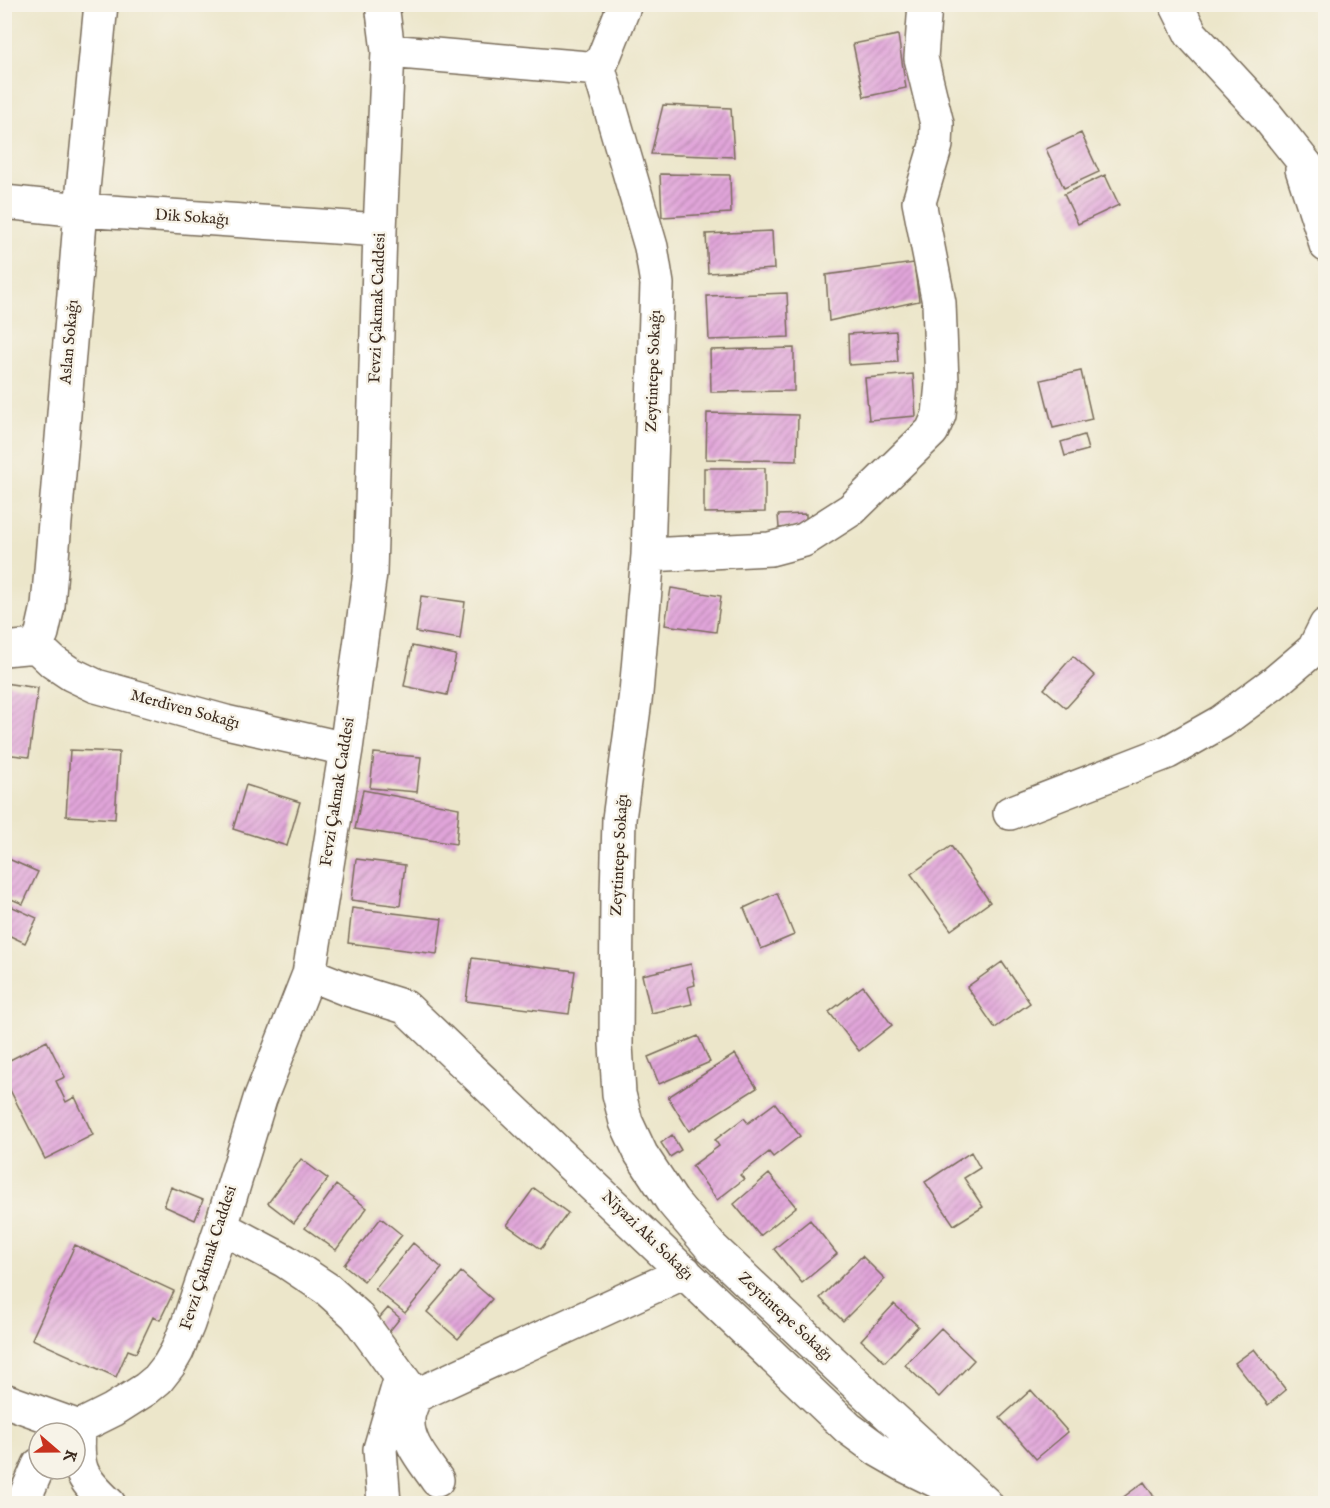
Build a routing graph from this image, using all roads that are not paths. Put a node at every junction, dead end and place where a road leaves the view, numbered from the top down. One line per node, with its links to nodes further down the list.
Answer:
1 (101, 4): 11 (street, Aslan Sokağı)
2 (382, 4): 6 (street, Fevzi Çakmak Caddesi)
3 (625, 4): 7 (street)
4 (925, 4): 14 (street)
5 (1176, 4): 8 (street)
6 (388, 51): 7 (street); 12 (street, Fevzi Çakmak Caddesi)
7 (599, 69): 14 (street, Zeytintepe Sokağı)
8 (1298, 156): 9 (street); 13 (street)
9 (1326, 190)
10 (4, 202): 11 (street, Dik Sokağı)
11 (81, 210): 12 (street, Dik Sokağı); 16 (street, Aslan Sokağı)
12 (380, 230): 18 (street, Fevzi Çakmak Caddesi)
13 (1326, 245)
14 (648, 555): 33 (street, Zeytintepe Sokağı)
15 (1326, 625): 19 (street)
16 (36, 646): 17 (street); 18 (street, Merdiven Sokağı)
17 (4, 649)
18 (346, 749): 20 (street, Fevzi Çakmak Caddesi)
19 (1010, 813)
20 (309, 974): 21 (street, Fevzi Çakmak Caddesi); 22 (street, Niyazi Akı Sokağı)
21 (221, 1227): 23 (street); 26 (street, Fevzi Çakmak Caddesi)
22 (685, 1272): 23 (street); 33 (street, Niyazi Akı Sokağı)
23 (408, 1386): 28 (street); 32 (street)
24 (4, 1400): 25 (street)
25 (52, 1421)
26 (79, 1421)
27 (87, 1479): 31 (street)
28 (437, 1480)
29 (32, 1481): 30 (street)
30 (22, 1503)
31 (108, 1503)
32 (384, 1503)
33 (985, 1503)

